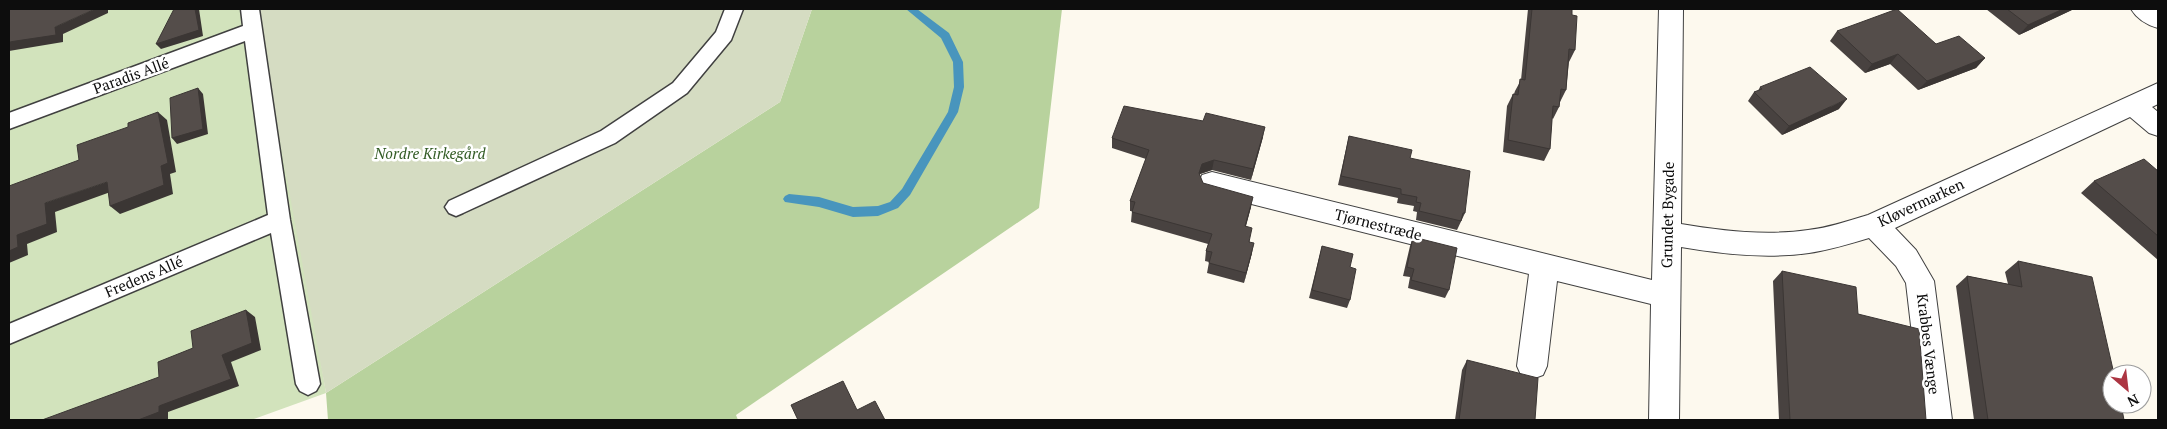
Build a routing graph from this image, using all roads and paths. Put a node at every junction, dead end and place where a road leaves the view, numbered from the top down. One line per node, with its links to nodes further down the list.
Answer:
1 (250, 9): 6 (lane)
2 (734, 9): 12 (lane)
3 (1671, 9): 15 (street, Grundet Bygade)
4 (2143, 9): 5 (street)
5 (2158, 19)
6 (253, 30): 9 (lane, Paradis Allé); 13 (lane)
7 (2158, 93): 8 (street, Kløvermarken)
8 (2132, 106): 10 (street); 14 (street, Kløvermarken)
9 (9, 121)
10 (2158, 126)
11 (1212, 183): 16 (street, Tjørnestræde)
12 (456, 207)
13 (279, 220): 18 (lane, Fredens Allé); 20 (lane)
14 (1874, 225): 15 (street, Kløvermarken); 22 (street, Krabbes Vænge)
15 (1668, 234): 17 (street, Grundet Bygade)
16 (1544, 266): 17 (street, Tjørnestræde); 19 (street)
17 (1667, 296): 21 (street, Grundet Bygade)
18 (9, 334)
19 (1532, 366)
20 (308, 384)
21 (1664, 420)
22 (1938, 420)

